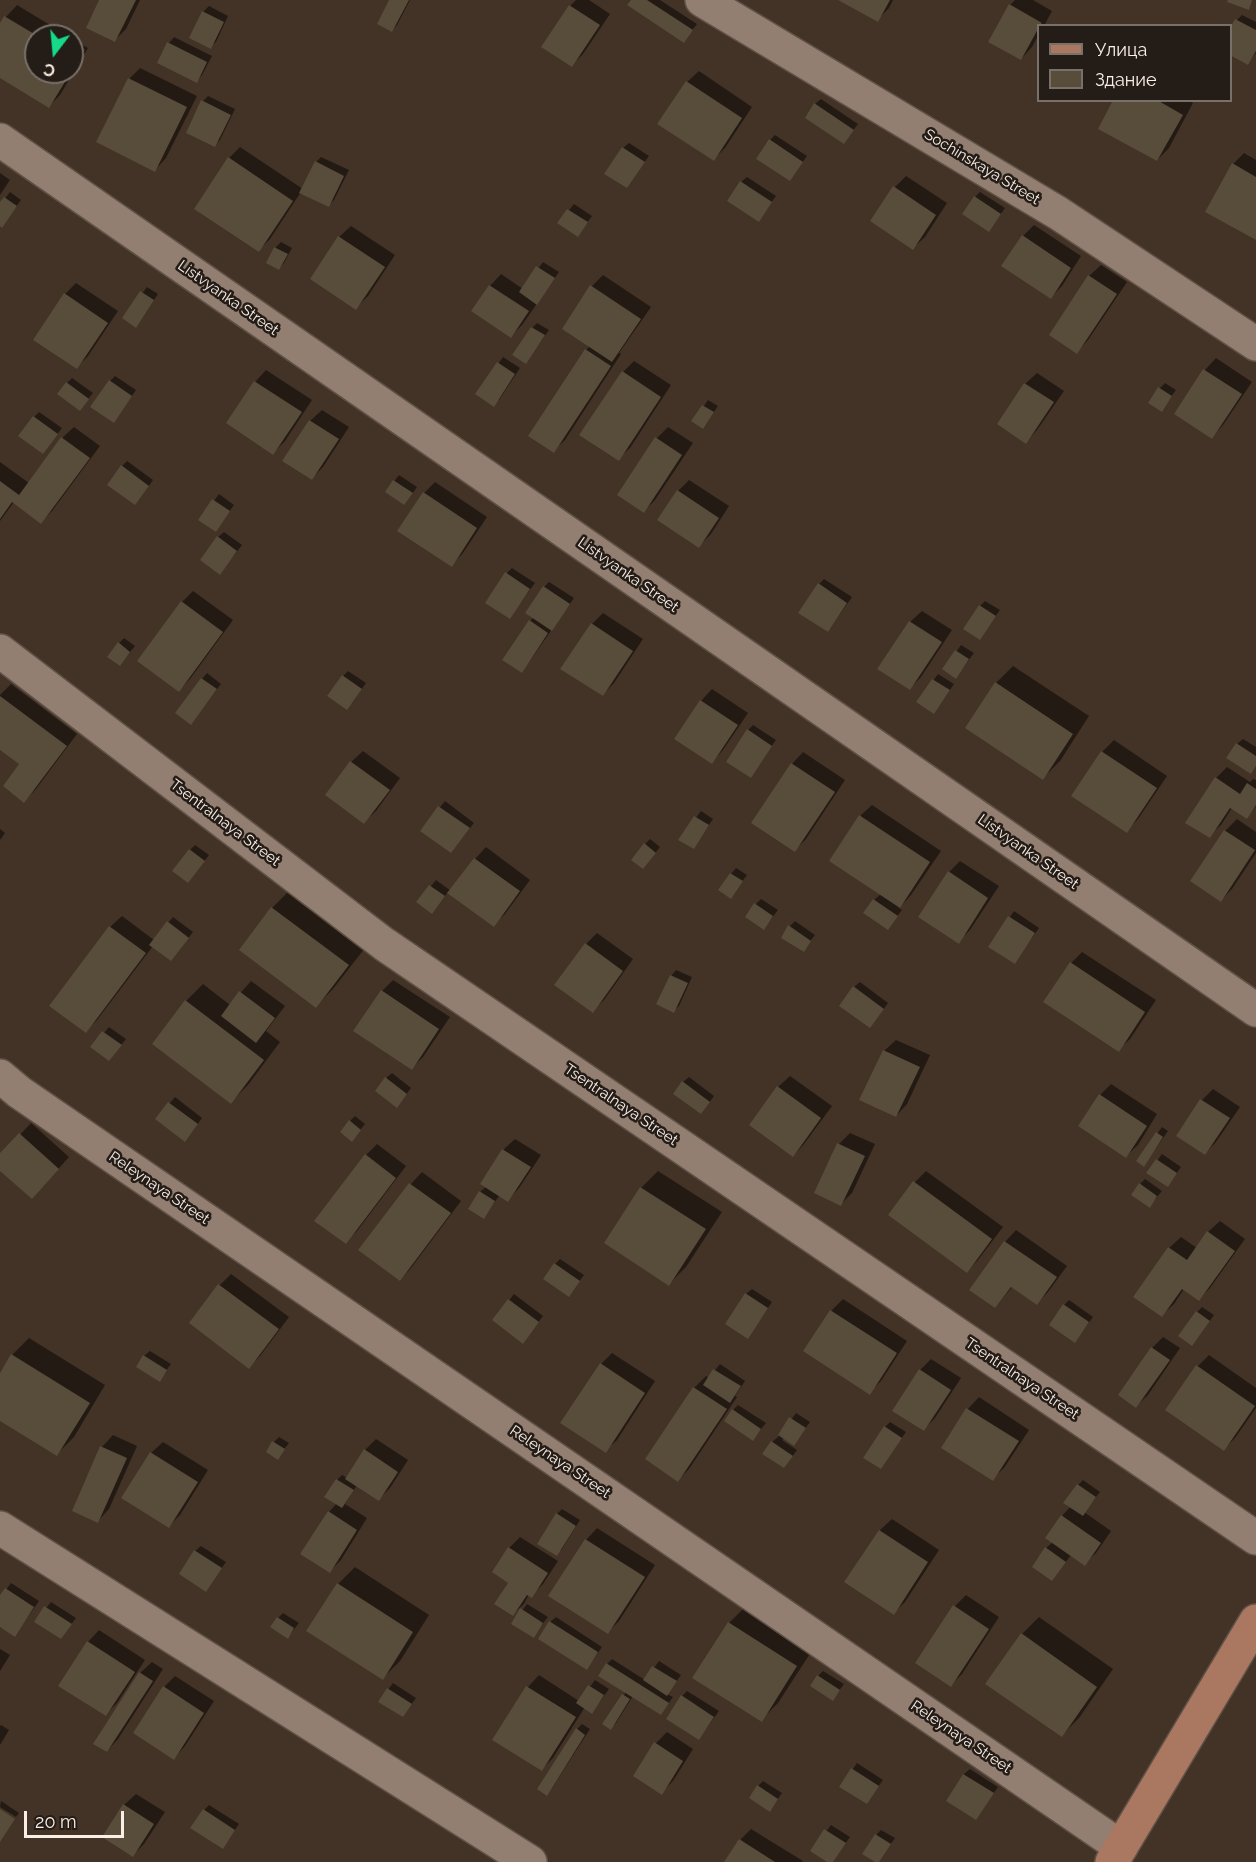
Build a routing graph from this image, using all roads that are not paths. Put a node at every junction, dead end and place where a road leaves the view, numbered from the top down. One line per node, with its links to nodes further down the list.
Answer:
1 (702, 0): 3 (street, Sochinskaya Street)
2 (0, 140): 5 (street, Listvyanka Street)
3 (1256, 344)
4 (0, 651): 8 (street, Tsentralnaya Street)
5 (1256, 1010)
6 (0, 1076): 10 (street, Releynaya Street)
7 (0, 1528): 11 (street)
8 (1256, 1538)
9 (1256, 1621): 10 (street)
10 (1116, 1854)
11 (530, 1862)

